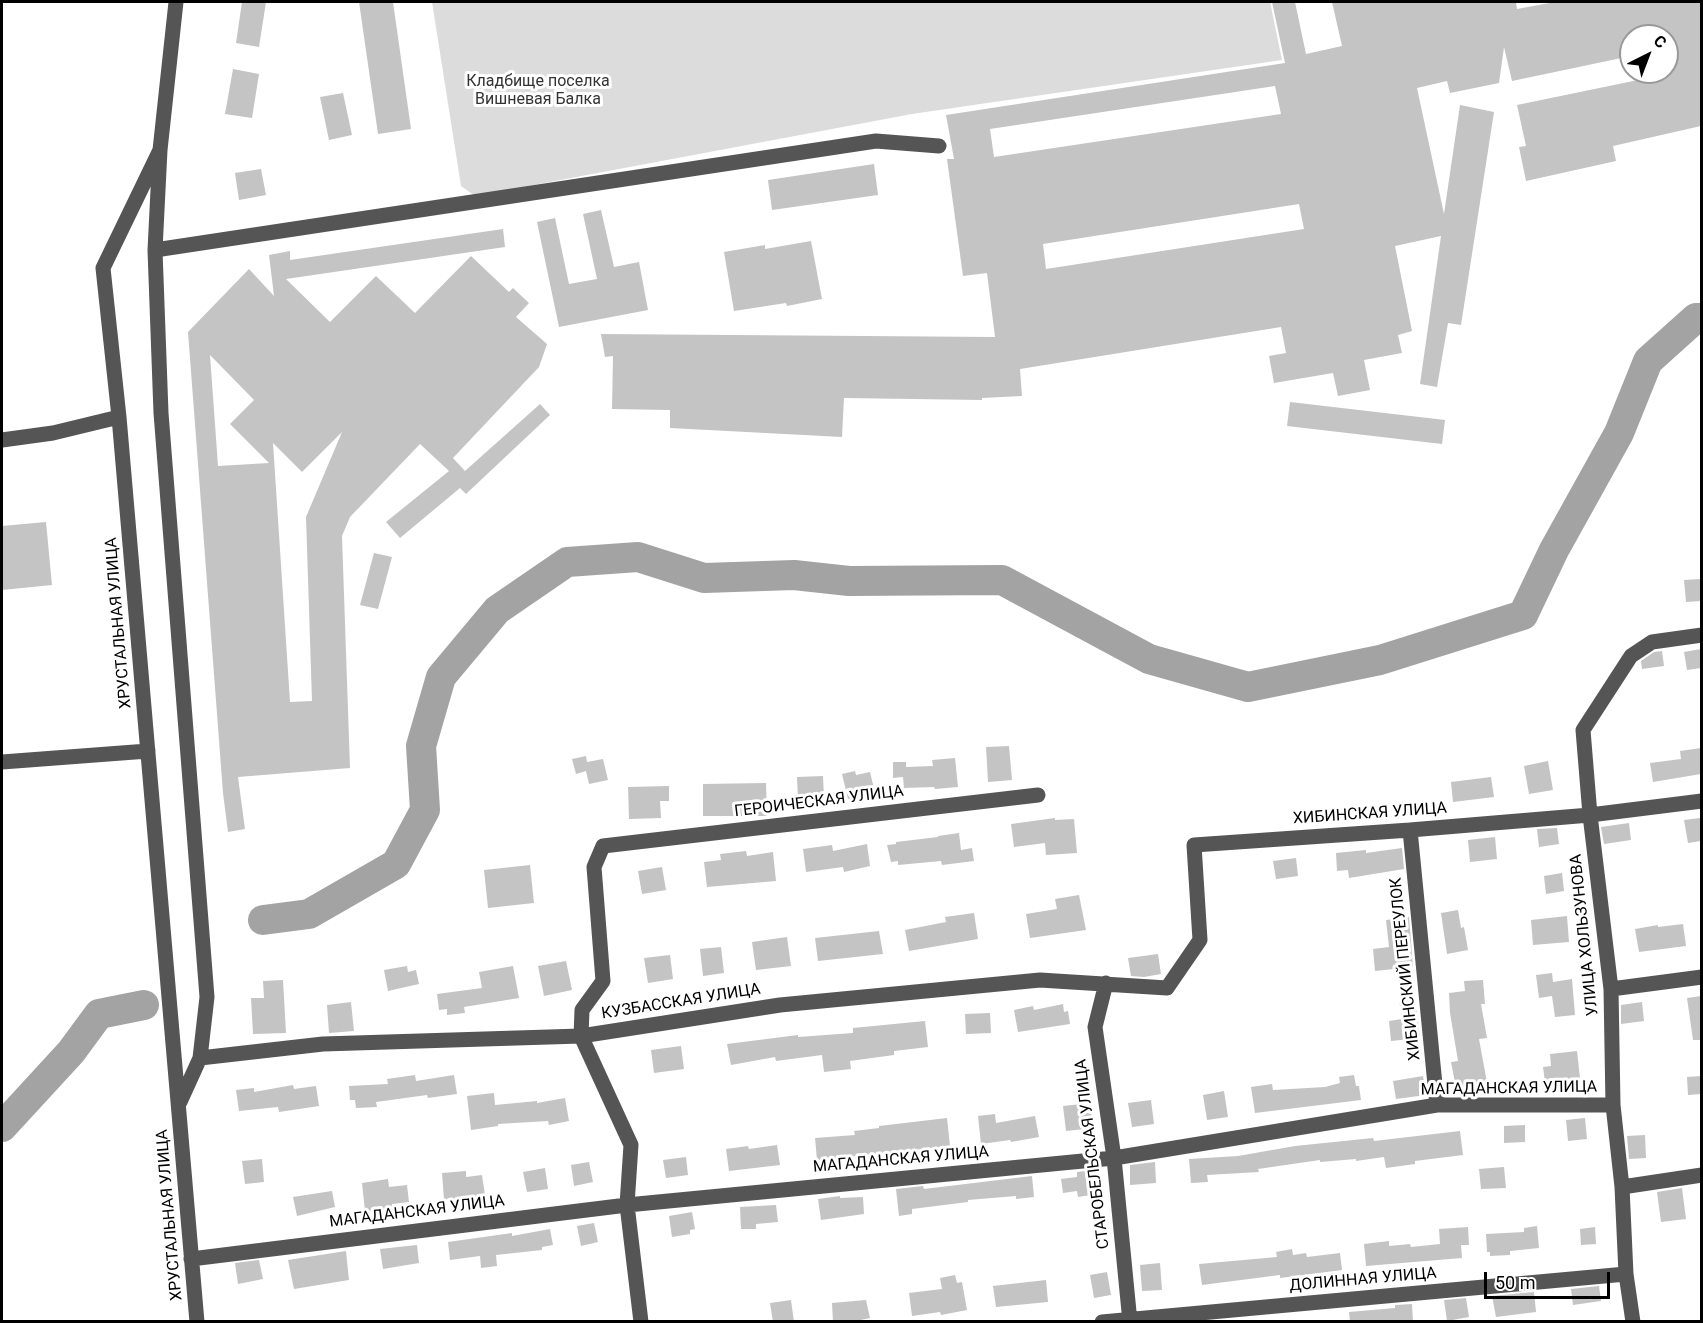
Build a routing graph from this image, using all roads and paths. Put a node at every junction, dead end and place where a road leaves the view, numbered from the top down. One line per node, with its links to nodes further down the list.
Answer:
1 (176, 2): 3 (street, ХРУСТАЛЬНАЯ УЛИЦА)
2 (939, 146): 4 (street)
3 (160, 150): 4 (street, ХРУСТАЛЬНАЯ УЛИЦА); 5 (street, ХРУСТАЛЬНАЯ УЛИЦА)
4 (155, 250): 19 (street, ХРУСТАЛЬНАЯ УЛИЦА)
5 (119, 417): 6 (street); 8 (street, ХРУСТАЛЬНАЯ УЛИЦА)
6 (2, 440)
7 (1701, 635): 12 (street, УЛИЦА ХОЛЬЗУНОВА)
8 (148, 751): 9 (street); 20 (street, ХРУСТАЛЬНАЯ УЛИЦА)
9 (2, 762)
10 (1038, 795): 18 (street, ГЕРОИЧЕСКАЯ УЛИЦА)
11 (1701, 801): 12 (street, ХИБИНСКАЯ УЛИЦА)
12 (1590, 815): 13 (street, ХИБИНСКАЯ УЛИЦА); 17 (street, УЛИЦА ХОЛЬЗУНОВА)
13 (1410, 830): 16 (street, ХИБИНСКАЯ УЛИЦА); 22 (street, ХИБИНСКИЙ ПЕРЕУЛОК)
14 (1701, 977): 17 (street)
15 (1106, 983): 16 (street, КУЗБАССКАЯ УЛИЦА); 18 (street, КУЗБАССКАЯ УЛИЦА); 23 (street, СТАРОБЕЛЬСКАЯ УЛИЦА)
16 (1167, 988)
17 (1611, 988): 21 (street, УЛИЦА ХОЛЬЗУНОВА)
18 (581, 1036): 19 (street, КУЗБАССКАЯ УЛИЦА); 26 (street)
19 (200, 1058): 20 (street, ХРУСТАЛЬНАЯ УЛИЦА)
20 (179, 1105): 27 (street, ХРУСТАЛЬНАЯ УЛИЦА)
21 (1613, 1105): 22 (street, МАГАДАНСКАЯ УЛИЦА); 25 (street, УЛИЦА ХОЛЬЗУНОВА)
22 (1437, 1106): 23 (street, МАГАДАНСКАЯ УЛИЦА)
23 (1114, 1158): 26 (street, МАГАДАНСКАЯ УЛИЦА); 29 (street, СТАРОБЕЛЬСКАЯ УЛИЦА)
24 (1701, 1175): 25 (street)
25 (1622, 1187): 28 (street, УЛИЦА ХОЛЬЗУНОВА)
26 (627, 1205): 27 (street, МАГАДАНСКАЯ УЛИЦА); 31 (street)
27 (191, 1259): 30 (street, ХРУСТАЛЬНАЯ УЛИЦА)
28 (1626, 1275): 29 (street, ДОЛИННАЯ УЛИЦА); 33 (street, УЛИЦА ХОЛЬЗУНОВА)
29 (1130, 1320): 32 (street, ДОЛИННАЯ УЛИЦА)
30 (197, 1322)
31 (641, 1322)
32 (1102, 1322)
33 (1633, 1322)

